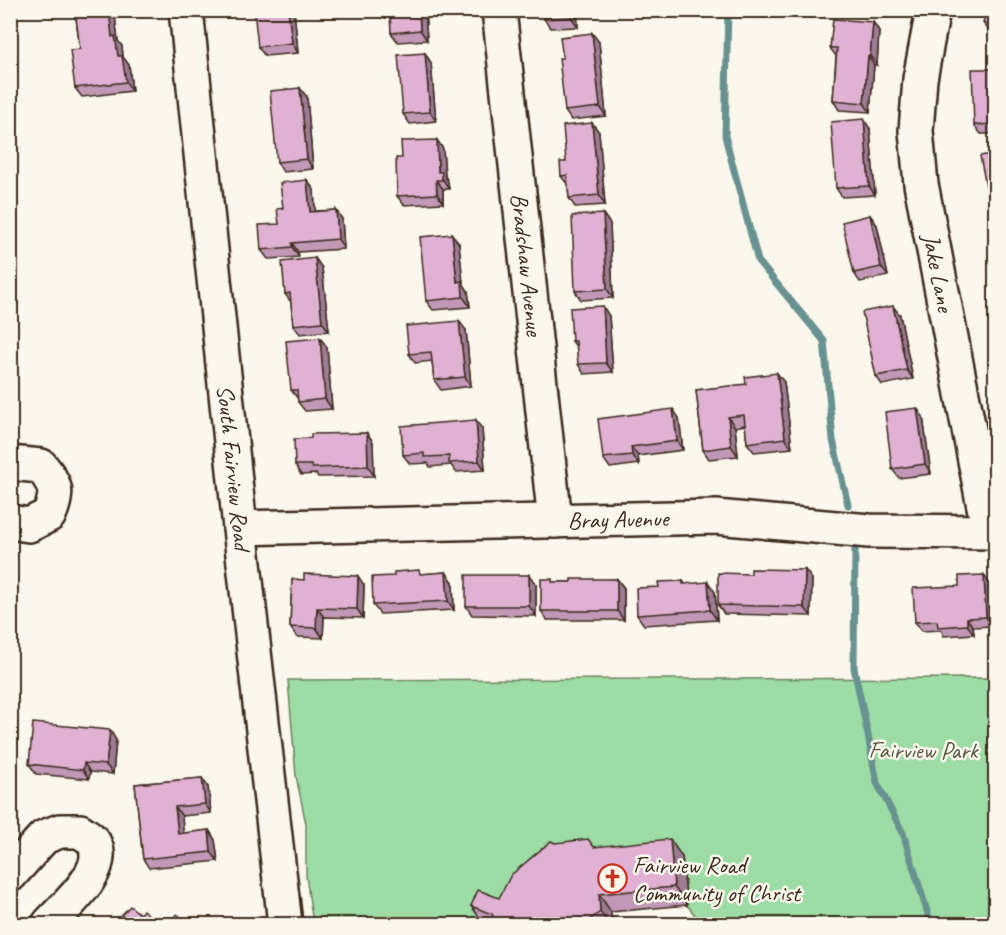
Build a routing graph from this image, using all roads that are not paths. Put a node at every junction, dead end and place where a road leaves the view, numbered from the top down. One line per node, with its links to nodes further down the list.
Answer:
1 (186, 10): 7 (street, South Fairview Road)
2 (499, 10): 5 (street, Bradshaw Avenue)
3 (933, 10): 8 (street, Jake Lane)
4 (10, 463): 6 (street)
5 (555, 521): 7 (street, Bray Avenue); 8 (street, Bray Avenue)
6 (10, 522)
7 (240, 528): 11 (street, South Fairview Road)
8 (992, 532)
9 (10, 874): 10 (street)
10 (49, 924)
11 (285, 924)

